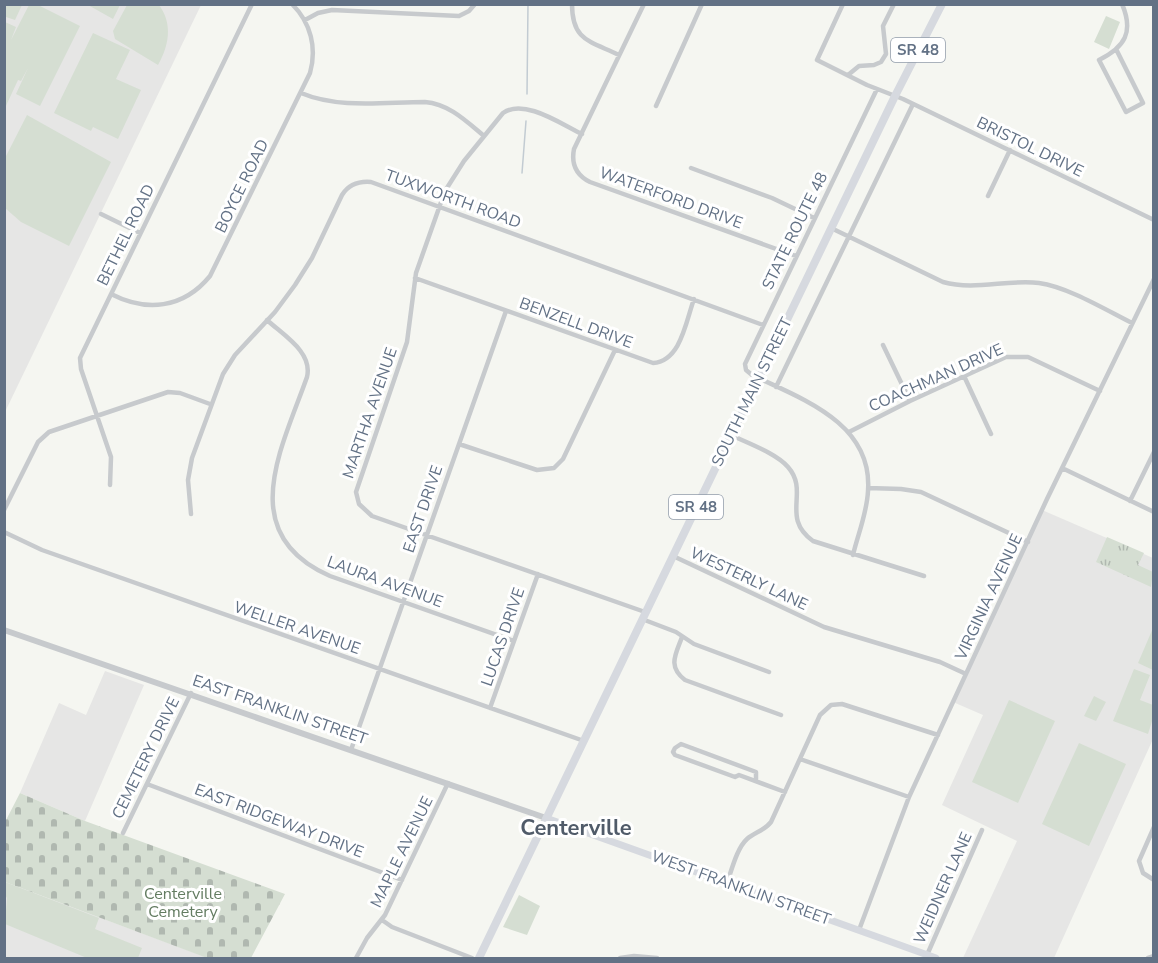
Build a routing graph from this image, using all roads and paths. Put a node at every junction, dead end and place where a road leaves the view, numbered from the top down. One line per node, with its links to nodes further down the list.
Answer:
1 (252, 4): 30 (street, BETHEL ROAD)
2 (292, 4): 11 (street, BOYCE ROAD)
3 (476, 4): 11 (street)
4 (572, 4): 13 (street)
5 (644, 4): 13 (street, WATERFORD DRIVE)
6 (702, 4): 19 (street)
7 (843, 4): 14 (street, BRISTOL DRIVE)
8 (894, 4): 14 (street)
9 (942, 4): 17 (main road, SR 48)
10 (1122, 4): 12 (street)
11 (305, 20): 16 (street, BOYCE ROAD)
12 (1116, 49): 12 (street)
13 (620, 55): 20 (street, WATERFORD DRIVE)
14 (848, 75): 15 (street, BRISTOL DRIVE)
15 (877, 89): 17 (street, BRISTOL DRIVE); 27 (street, STATE ROUTE 48)
16 (300, 93): 21 (street); 35 (street, BOYCE ROAD)
17 (895, 96): 18 (street, BRISTOL DRIVE); 29 (main road, SOUTH MAIN STREET / SR 48)
18 (913, 104): 22 (street, BRISTOL DRIVE); 31 (street, SOUTH MAIN STREET)
19 (656, 106)
20 (582, 134): 21 (street, MARTHA AVENUE); 32 (street, WATERFORD DRIVE)
21 (484, 136): 25 (street, MARTHA AVENUE)
22 (1010, 150): 24 (street); 28 (street, BRISTOL DRIVE)
23 (691, 168): 27 (street)
24 (988, 196)
25 (440, 207): 33 (street, MARTHA AVENUE); 36 (street, TUXWORTH ROAD); 38 (street, TUXWORTH ROAD)
26 (101, 214): 30 (street)
27 (814, 218): 32 (street, STATE ROUTE 48)
28 (1154, 220)
29 (831, 228): 31 (street); 44 (main road, SOUTH MAIN STREET / SR 48)
30 (140, 233): 35 (street, BETHEL ROAD)
31 (849, 237): 39 (street); 45 (street, SOUTH MAIN STREET)
32 (796, 256): 40 (street, STATE ROUTE 48)
33 (415, 278): 37 (street, BENZELL DRIVE); 63 (street, MARTHA AVENUE)
34 (1154, 279): 39 (street, VIRGINIA AVENUE)
35 (111, 294): 49 (street, BETHEL ROAD)
36 (694, 299): 40 (street, TUXWORTH ROAD); 42 (street, BENZELL DRIVE)
37 (506, 311): 42 (street, BENZELL DRIVE); 53 (street, EAST DRIVE)
38 (267, 320): 48 (street, TUXWORTH ROAD); 69 (street, LAURA AVENUE)
39 (1132, 323): 46 (street, VIRGINIA AVENUE)
40 (763, 324): 44 (street, STATE ROUTE 48)
41 (883, 345): 47 (street)
42 (615, 350): 53 (street)
43 (964, 376): 46 (street, COACHMAN DRIVE); 47 (street, COACHMAN DRIVE); 51 (street)
44 (759, 378): 45 (street); 52 (main road, SOUTH MAIN STREET / SR 48)
45 (776, 387): 50 (street)
46 (1100, 391): 55 (street, VIRGINIA AVENUE)
47 (910, 401): 50 (street, COACHMAN DRIVE)
48 (210, 404): 49 (street); 61 (street, TUXWORTH ROAD)
49 (96, 415): 56 (street, BETHEL ROAD); 59 (street)
50 (849, 432): 57 (street)
51 (991, 434)
52 (731, 435): 65 (street); 66 (main road, SOUTH MAIN STREET / SR 48)
53 (459, 444): 63 (street, EAST DRIVE)
54 (1154, 452): 58 (street)
55 (1062, 468): 58 (street); 64 (street, VIRGINIA AVENUE)
56 (110, 485)
57 (868, 488): 64 (street); 65 (street)
58 (1130, 501): 60 (street)
59 (4, 510)
60 (1154, 512)
61 (191, 514)
62 (4, 532): 74 (street, WELLER AVENUE)
63 (427, 535): 67 (street, MARTHA AVENUE); 69 (street, EAST DRIVE)
64 (1028, 542): 76 (street, VIRGINIA AVENUE)
65 (853, 555): 68 (street)
66 (673, 556): 70 (main road, SOUTH MAIN STREET / SR 48); 76 (street, WESTERLY LANE)
67 (538, 574): 70 (street, MARTHA AVENUE); 73 (street, LUCAS DRIVE)
68 (924, 576)
69 (403, 602): 73 (street, LAURA AVENUE); 74 (street, EAST DRIVE)
70 (644, 615): 72 (street, MARTHA AVENUE); 81 (main road, SOUTH MAIN STREET / SR 48)
71 (4, 630): 77 (street, EAST FRANKLIN STREET)
72 (682, 637): 75 (street, MARTHA AVENUE); 79 (street)
73 (514, 641): 78 (street, LUCAS DRIVE)
74 (380, 669): 78 (street, WELLER AVENUE); 82 (street, EAST DRIVE)
75 (769, 672)
76 (966, 674): 80 (street, VIRGINIA AVENUE)
77 (191, 693): 82 (street, EAST FRANKLIN STREET); 86 (street, CEMETERY DRIVE)
78 (490, 708): 81 (street, WELLER AVENUE)
79 (781, 715)
80 (938, 735): 83 (street); 88 (street, VIRGINIA AVENUE)
81 (584, 741): 89 (main road, SOUTH MAIN STREET / SR 48)
82 (351, 750): 85 (street, EAST FRANKLIN STREET)
83 (800, 759): 87 (street); 88 (street)
84 (756, 781): 84 (street); 87 (street)
85 (448, 783): 89 (street, EAST FRANKLIN STREET); 93 (street, MAPLE AVENUE)
86 (147, 784): 92 (street, CEMETERY DRIVE); 93 (street, EAST RIDGEWAY DRIVE)
87 (785, 792): 95 (street)
88 (909, 797): 97 (street, VIRGINIA AVENUE)
89 (546, 818): 95 (main road, WEST FRANKLIN STREET); 102 (main road, SR 48)
90 (1154, 827): 94 (street)
91 (982, 830): 98 (street, WEIDNER LANE)
92 (123, 833)
93 (402, 880): 96 (street, MAPLE AVENUE)
94 (1154, 880)
95 (727, 883): 97 (main road, WEST FRANKLIN STREET)
96 (382, 920): 100 (street, MAPLE AVENUE); 101 (street)
97 (859, 930): 98 (main road, WEST FRANKLIN STREET)
98 (927, 955): 105 (main road, WEST FRANKLIN STREET)
99 (1154, 956): 106 (street)
100 (356, 958)
101 (472, 958)
102 (479, 958)
103 (620, 958): 104 (street)
104 (657, 958)
105 (936, 958)
106 (1148, 958)

